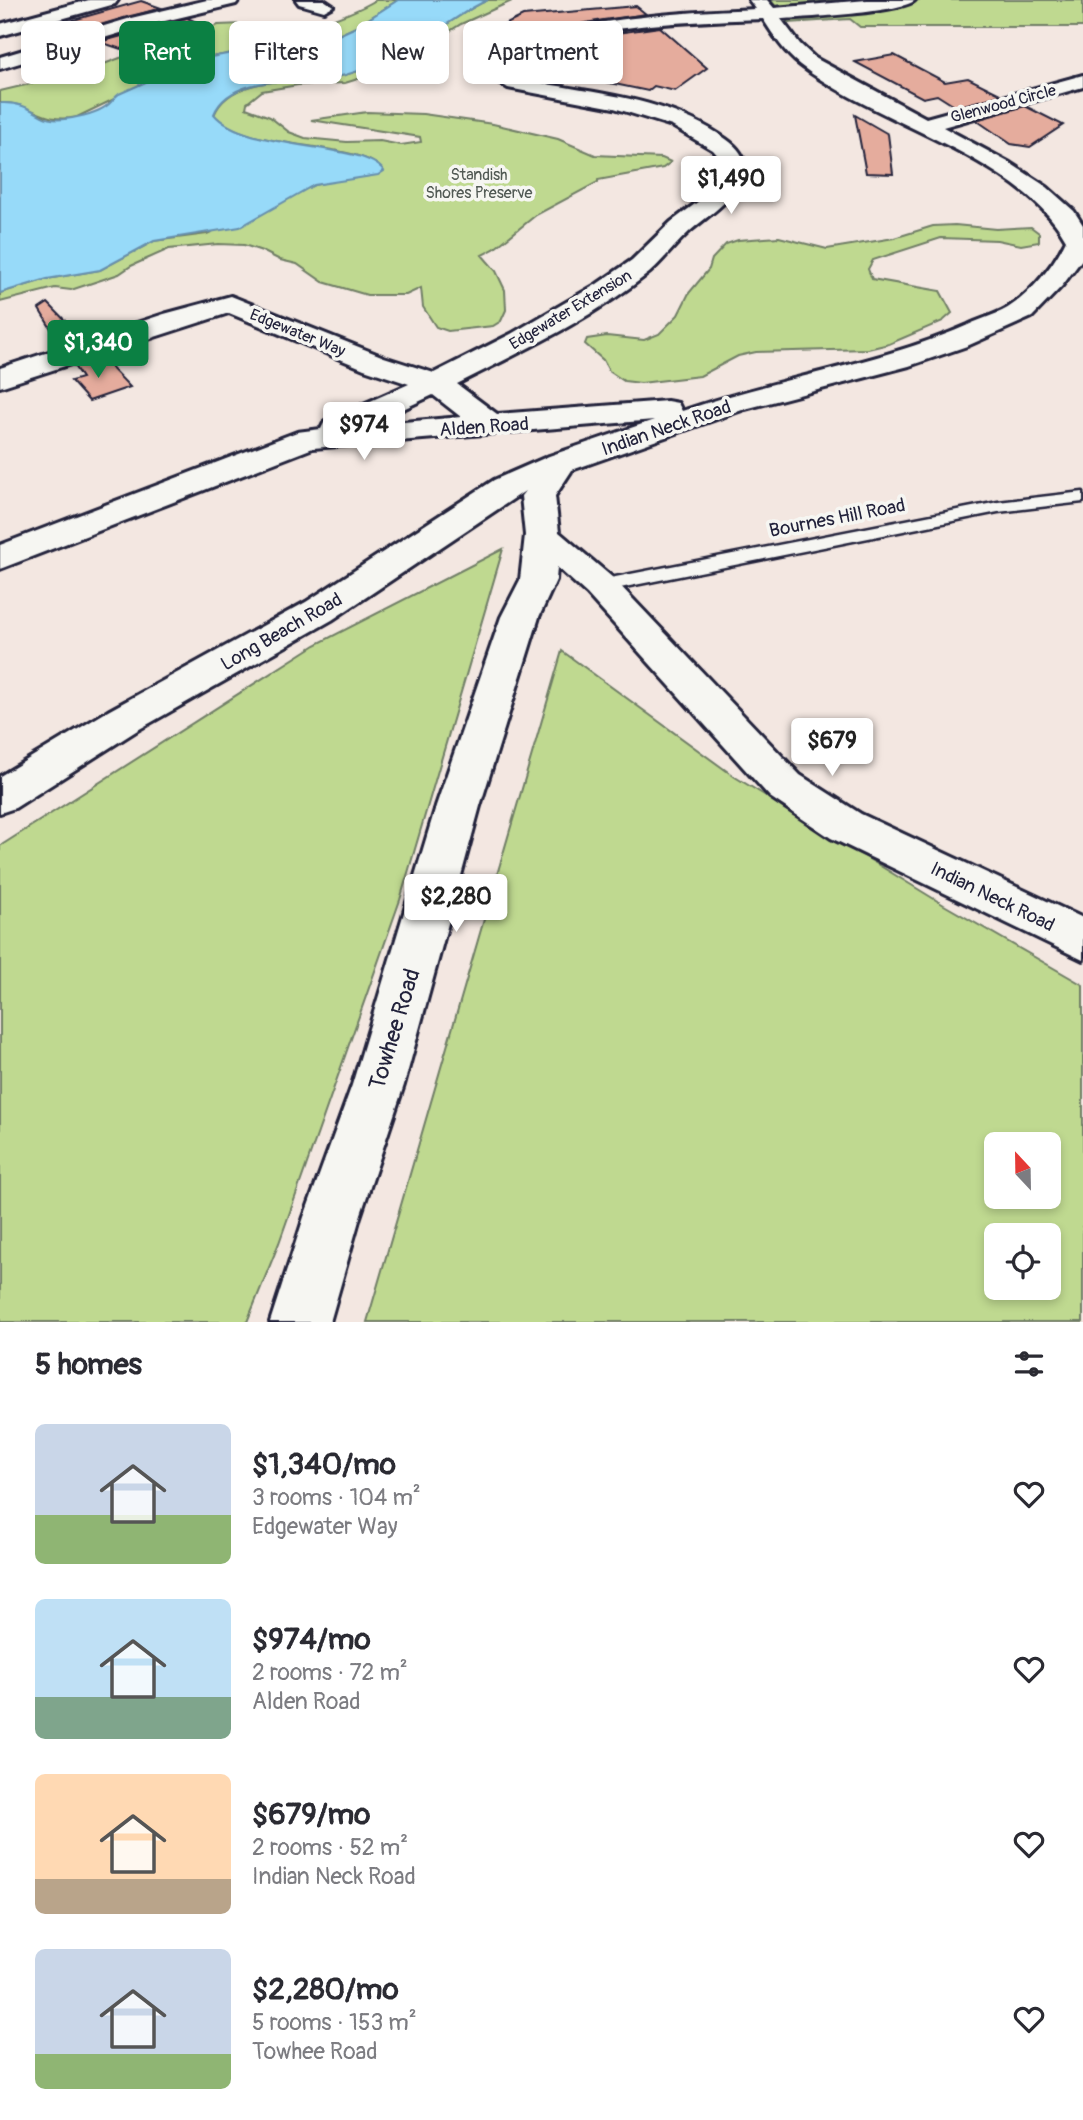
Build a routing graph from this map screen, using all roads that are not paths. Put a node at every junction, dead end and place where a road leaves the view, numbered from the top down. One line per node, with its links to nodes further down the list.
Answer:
1 (109, 0): 5 (street)
2 (230, 0): 9 (street)
3 (305, 0): 6 (street)
4 (906, 0): 7 (street)
5 (80, 3): 8 (street); 11 (street)
6 (324, 6)
7 (763, 7): 14 (street, Indian Neck Road); 16 (street, Edgewater Extension)
8 (135, 21)
9 (142, 21)
10 (119, 28): 12 (street)
11 (0, 30)
12 (0, 63)
13 (1083, 81): 14 (street, Glenwood Circle)
14 (922, 125): 17 (street, Indian Neck Road)
15 (0, 378): 16 (street, Edgewater Way)
16 (436, 383): 18 (street); 19 (street)
17 (737, 403): 18 (street, Alden Road); 20 (street, Indian Neck Road)
18 (491, 425): 19 (street, Alden Road)
19 (308, 439): 23 (street, Alden Road)
20 (559, 463): 22 (street); 25 (street, Long Beach Road)
21 (1083, 496): 24 (lane, Bournes Hill Road)
22 (542, 535): 24 (street, Indian Neck Road); 27 (street, Towhee Road)
23 (0, 558)
24 (600, 586): 26 (street, Indian Neck Road)
25 (0, 797)
26 (1083, 940)
27 (300, 1322)

